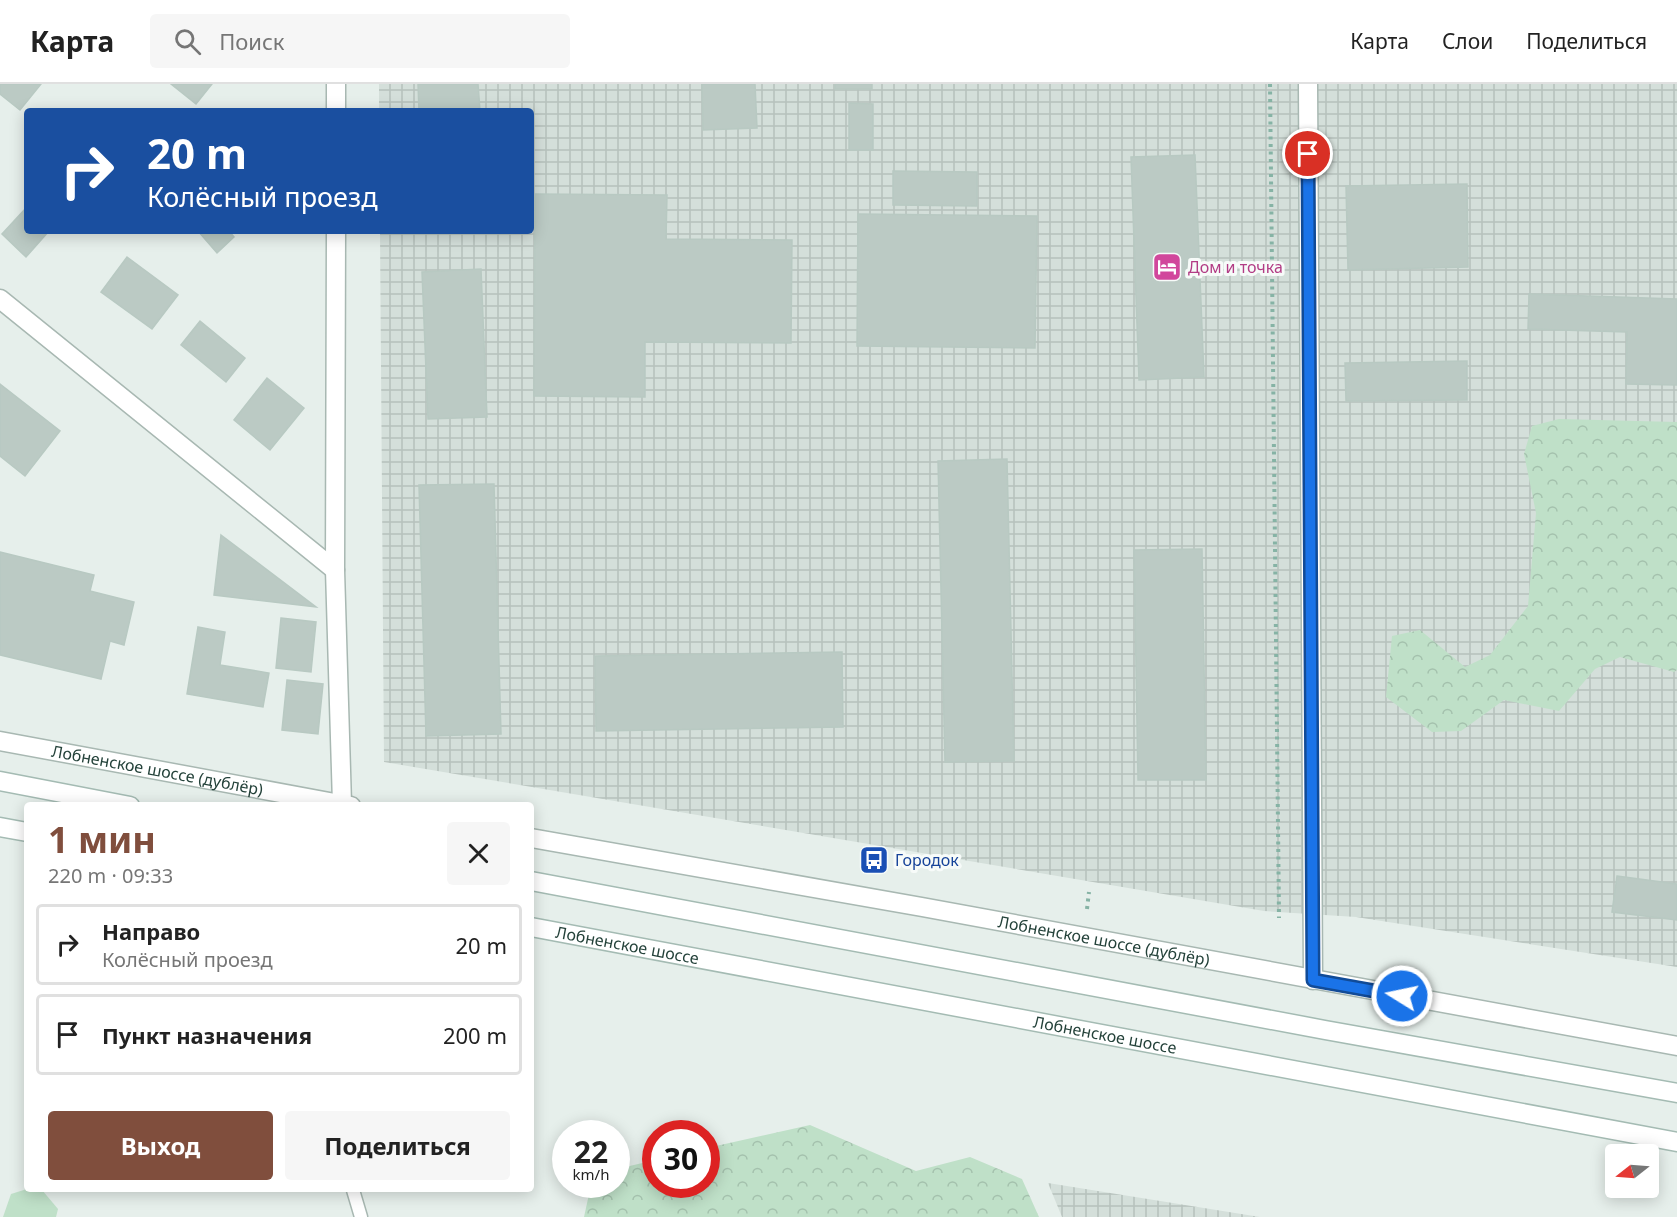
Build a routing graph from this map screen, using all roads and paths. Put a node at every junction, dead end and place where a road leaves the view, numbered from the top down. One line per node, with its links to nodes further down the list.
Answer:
1 (336, 84): 4 (street)
2 (1270, 84): 19 (path)
3 (1308, 84): 21 (street)
4 (336, 108)
5 (336, 234): 7 (street)
6 (0, 299): 7 (street)
7 (335, 570): 12 (street)
8 (0, 741): 11 (street, Лобненское шоссе (дублёр))
9 (0, 781): 10 (street)
10 (109, 802)
11 (330, 802)
12 (346, 802)
13 (0, 827): 14 (street)
14 (24, 831)
15 (534, 839): 21 (street, Лобненское шоссе (дублёр))
16 (534, 882): 23 (street)
17 (1089, 892): 18 (path)
18 (1087, 909)
19 (1279, 918)
20 (534, 928): 24 (street, Лобненское шоссе)
21 (1313, 980): 22 (street, Лобненское шоссе (дублёр))
22 (1677, 1046)
23 (1677, 1093)
24 (1677, 1142)
25 (354, 1192): 26 (lane)
26 (361, 1217)

